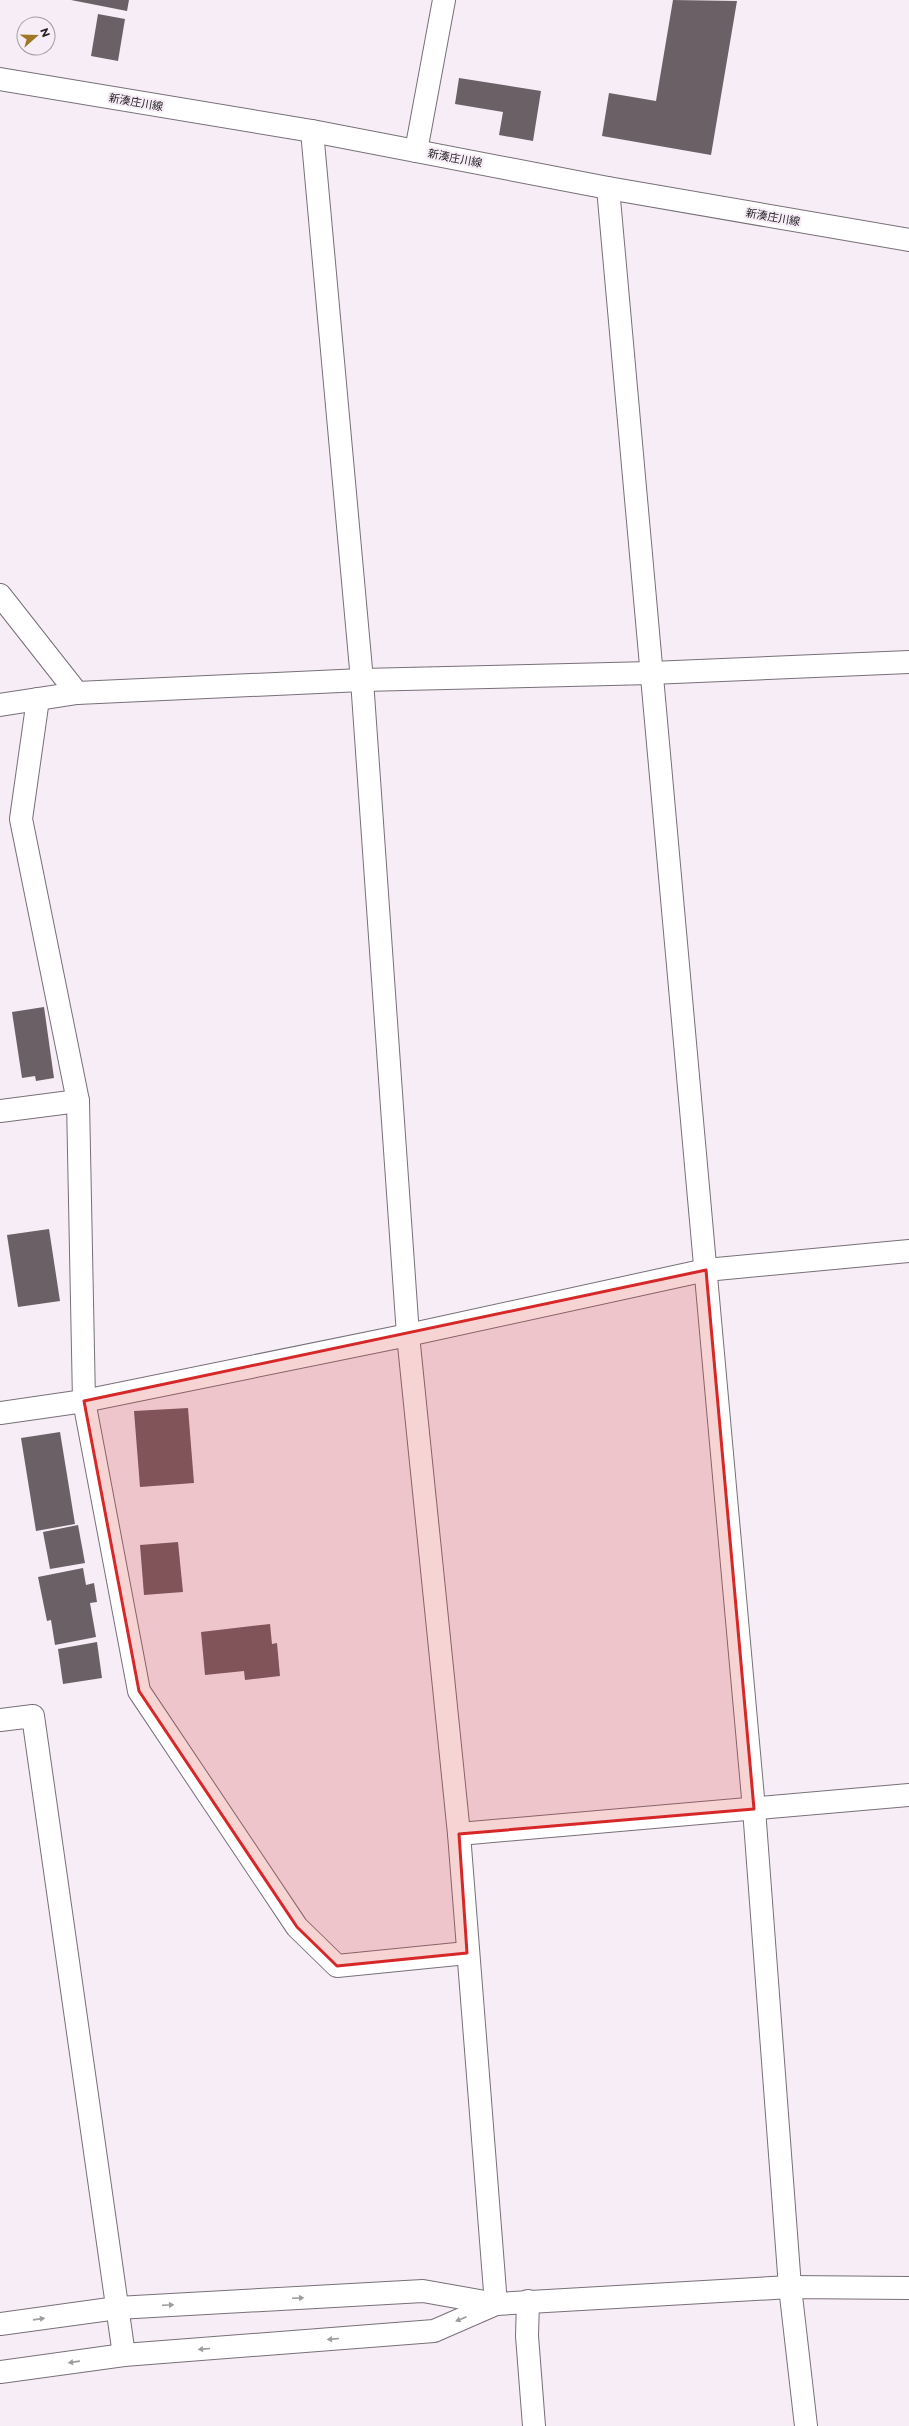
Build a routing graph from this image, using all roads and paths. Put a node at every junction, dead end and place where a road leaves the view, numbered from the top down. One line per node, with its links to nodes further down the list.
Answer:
1 (444, 0): 4 (street)
2 (0, 79): 3 (street, 新湊庄川線)
3 (312, 131): 4 (street, 新湊庄川線); 10 (street)
4 (416, 151): 5 (street, 新湊庄川線)
5 (608, 188): 6 (street, 新湊庄川線); 9 (street)
6 (909, 240)
7 (0, 595): 11 (street)
8 (909, 662): 9 (street)
9 (651, 673): 10 (street); 17 (street)
10 (362, 680): 11 (street); 18 (street)
11 (77, 693): 12 (street)
12 (38, 699): 13 (street); 14 (street)
13 (0, 705)
14 (78, 1101): 15 (street); 19 (street)
15 (0, 1112)
16 (909, 1251): 17 (street)
17 (706, 1270): 18 (street); 23 (street)
18 (408, 1335): 19 (street); 24 (street)
19 (84, 1401): 20 (street); 25 (street)
20 (0, 1412)
21 (0, 1720): 30 (street)
22 (909, 1795): 23 (street)
23 (754, 1808): 24 (street); 26 (street)
24 (459, 1834): 25 (street)
25 (467, 1953): 29 (street)
26 (790, 2287): 27 (street); 28 (street); 35 (street)
27 (909, 2288)
28 (528, 2301): 29 (street); 34 (street)
29 (496, 2304): 30 (street, one-way to 29); 32 (street, one-way to 32)
30 (117, 2308): 31 (street, one-way to 30); 32 (street)
31 (0, 2324)
32 (124, 2355): 33 (street, one-way to 33)
33 (0, 2372)
34 (534, 2426)
35 (806, 2426)

